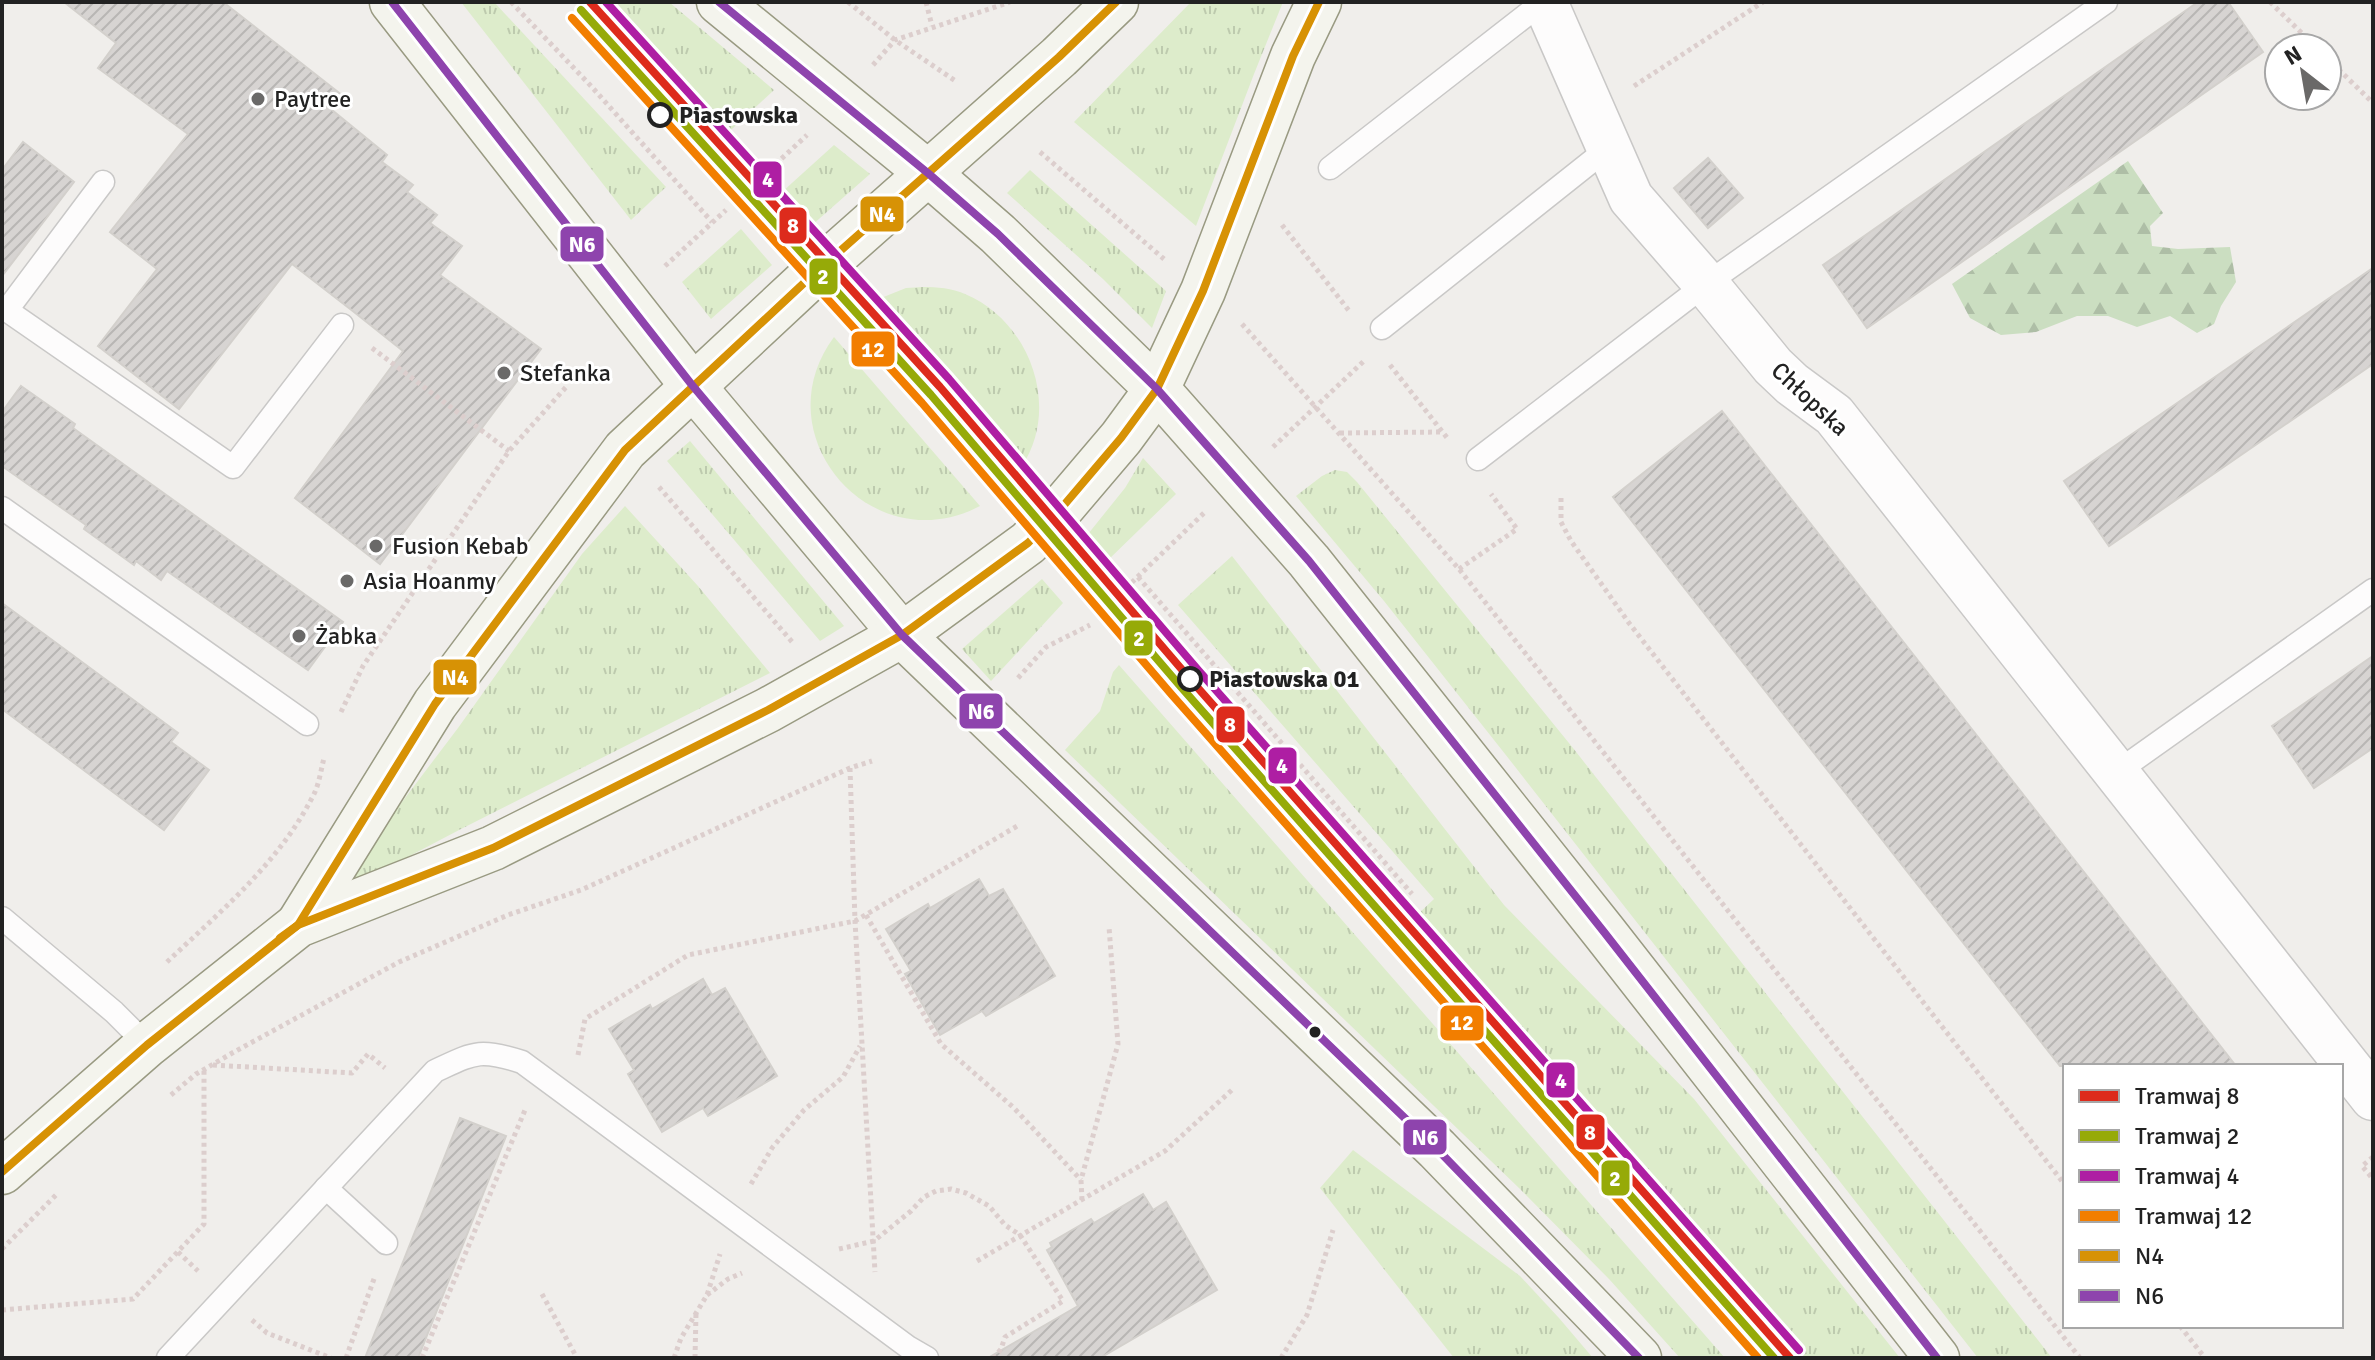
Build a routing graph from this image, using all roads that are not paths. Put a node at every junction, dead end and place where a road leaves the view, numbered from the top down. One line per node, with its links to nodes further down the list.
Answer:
1 (392, 2): 15 (main road)
2 (719, 2): 9 (main road)
3 (1116, 2): 9 (main road)
4 (1319, 2): 16 (main road)
5 (1544, 2): 7 (street, Chłopska); 8 (lane)
6 (2106, 2): 11 (lane)
7 (1607, 149): 11 (street, Chłopska); 14 (lane)
8 (1330, 168)
9 (929, 174): 15 (main road); 16 (main road)
10 (103, 182): 12 (lane)
11 (1706, 284): 17 (lane); 22 (street, Chłopska)
12 (5, 309): 13 (lane)
13 (342, 325)
14 (1382, 328)
15 (692, 385): 20 (main road); 24 (main road)
16 (1157, 389): 20 (main road); 33 (main road)
17 (1478, 459)
18 (2, 508): 21 (lane)
19 (2373, 590): 22 (lane)
20 (902, 635): 24 (main road); 32 (main road)
21 (307, 724)
22 (2117, 772): 26 (street, Chłopska)
23 (2, 918): 25 (lane)
24 (298, 925): 25 (main road)
25 (147, 1045): 27 (main road)
26 (2373, 1098)
27 (2, 1172)
28 (326, 1188): 29 (lane); 30 (lane); 31 (lane)
29 (386, 1243)
30 (168, 1358)
31 (927, 1358)
32 (1639, 1358)
33 (1937, 1358)

